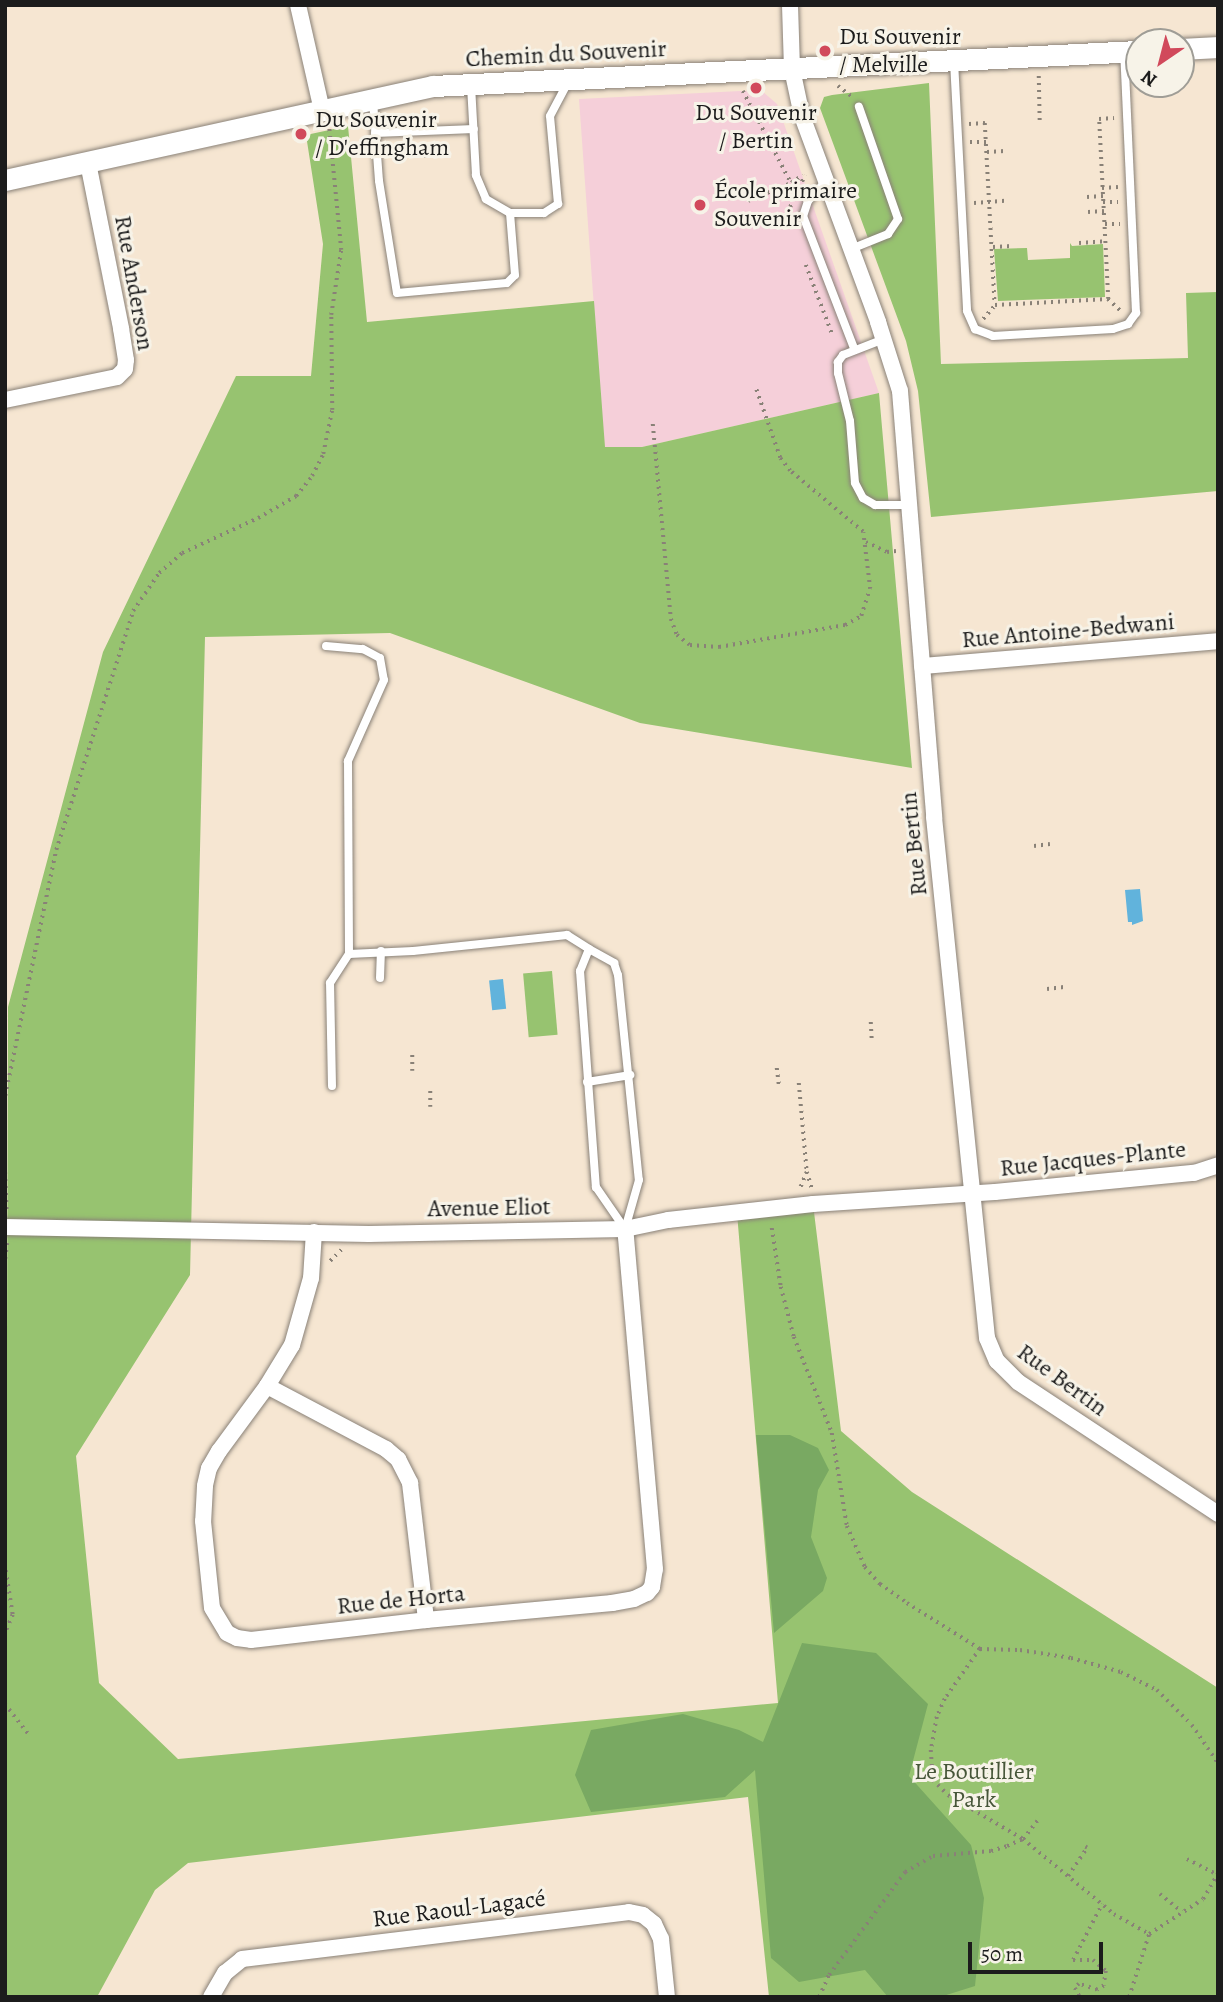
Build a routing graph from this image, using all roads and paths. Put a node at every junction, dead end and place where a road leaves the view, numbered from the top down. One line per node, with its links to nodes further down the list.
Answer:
1 (298, 5): 16 (street)
2 (790, 5): 7 (street, Rue Bertin)
3 (1218, 47): 4 (street)
4 (1195, 48)
5 (1125, 51): 6 (street, Chemin du Souvenir)
6 (954, 61): 7 (street, Chemin du Souvenir); 45 (lane)
7 (792, 69): 9 (street, Chemin du Souvenir); 29 (street, Rue Bertin)
8 (1039, 74): 18 (path)
9 (569, 79): 10 (street, Chemin du Souvenir); 38 (lane)
10 (471, 85): 14 (street, Chemin du Souvenir); 20 (lane)
11 (836, 85): 15 (path)
12 (743, 89): 30 (path)
13 (1133, 98): 45 (lane)
14 (372, 99): 16 (street, Chemin du Souvenir); 21 (lane)
15 (857, 104): 43 (lane)
16 (325, 119): 26 (street, Chemin du Souvenir); 76 (path)
17 (1099, 119): 31 (path)
18 (1041, 123)
19 (985, 124): 24 (path)
20 (474, 129): 21 (lane); 38 (lane)
21 (375, 133): 38 (lane)
22 (425, 137): 25 (path)
23 (1006, 151): 24 (path)
24 (987, 152): 34 (path)
25 (427, 160)
26 (88, 163): 28 (street, Chemin du Souvenir); 49 (street, Rue Anderson)
27 (805, 175): 30 (path)
28 (5, 180)
29 (826, 181): 43 (street, Rue Bertin); 47 (lane)
30 (791, 183): 33 (path)
31 (1103, 196): 32 (path); 36 (path)
32 (1087, 197)
33 (748, 201)
34 (989, 201): 35 (path); 42 (path)
35 (1004, 201)
36 (1104, 211): 37 (path); 39 (path)
37 (1088, 212)
38 (510, 213)
39 (1105, 241): 40 (path); 44 (path)
40 (1080, 243)
41 (1012, 246): 42 (path)
42 (992, 247): 44 (path)
43 (851, 248): 46 (street, Rue Bertin)
44 (1108, 299): 45 (path)
45 (1132, 320)
46 (884, 339): 47 (lane); 51 (street, Rue Bertin)
47 (854, 348): 51 (lane)
48 (755, 389): 52 (path)
49 (5, 400)
50 (653, 424): 52 (path)
51 (908, 505): 56 (street, Rue Bertin)
52 (866, 542): 53 (path)
53 (896, 551)
54 (1218, 641): 56 (street, Rue Antoine-Bedwani)
55 (326, 646): 61 (lane)
56 (922, 666): 83 (street, Rue Bertin)
57 (1050, 844): 58 (path)
58 (1034, 846)
59 (589, 949): 60 (lane); 70 (lane); 71 (lane)
60 (381, 951): 61 (lane); 62 (lane)
61 (349, 954): 74 (lane)
62 (380, 978)
63 (1064, 987): 64 (path)
64 (1047, 989)
65 (870, 1022): 66 (path)
66 (872, 1041)
67 (412, 1054): 69 (path)
68 (777, 1068): 73 (path)
69 (412, 1071)
70 (630, 1075): 71 (lane); 86 (lane)
71 (587, 1082): 86 (lane)
72 (799, 1083): 80 (path)
73 (779, 1085)
74 (332, 1086)
75 (430, 1090): 77 (path)
76 (5, 1096)
77 (430, 1107)
78 (5, 1165): 84 (path)
79 (1218, 1165): 83 (street, Rue Jacques-Plante)
80 (807, 1172): 81 (path); 82 (path)
81 (812, 1188)
82 (800, 1189)
83 (971, 1193): 86 (street, Avenue Eliot); 90 (street, Rue Bertin)
84 (7, 1227): 87 (street, Avenue Eliot); 88 (path)
85 (772, 1228): 94 (path)
86 (625, 1229): 87 (street, Avenue Eliot); 92 (street, Rue de Horta)
87 (314, 1233): 89 (street, Rue de Horta)
88 (5, 1259)
89 (267, 1386): 92 (street); 92 (street, Rue de Horta)
90 (1218, 1514)
91 (5, 1564): 93 (path)
92 (426, 1620)
93 (5, 1634)
94 (980, 1649): 97 (path); 99 (path)
95 (5, 1704): 96 (path)
96 (29, 1735)
97 (1218, 1763)
98 (1038, 1820): 99 (path)
99 (1023, 1839): 103 (path); 112 (path)
100 (1085, 1847): 103 (path)
101 (1187, 1859): 102 (path)
102 (1218, 1873): 106 (path)
103 (1068, 1876): 105 (path)
104 (1160, 1894): 106 (path)
105 (1102, 1905): 109 (path); 115 (path)
106 (1182, 1912): 109 (path)
107 (5, 1921): 108 (path)
108 (5, 1934)
109 (1149, 1934): 116 (path)
110 (211, 1997): 111 (street, Rue Raoul-Lagacé)
111 (667, 1997)
112 (819, 1997)
113 (1002, 1997): 114 (path)
114 (1015, 1997)
115 (1080, 1997)
116 (1129, 1997)

